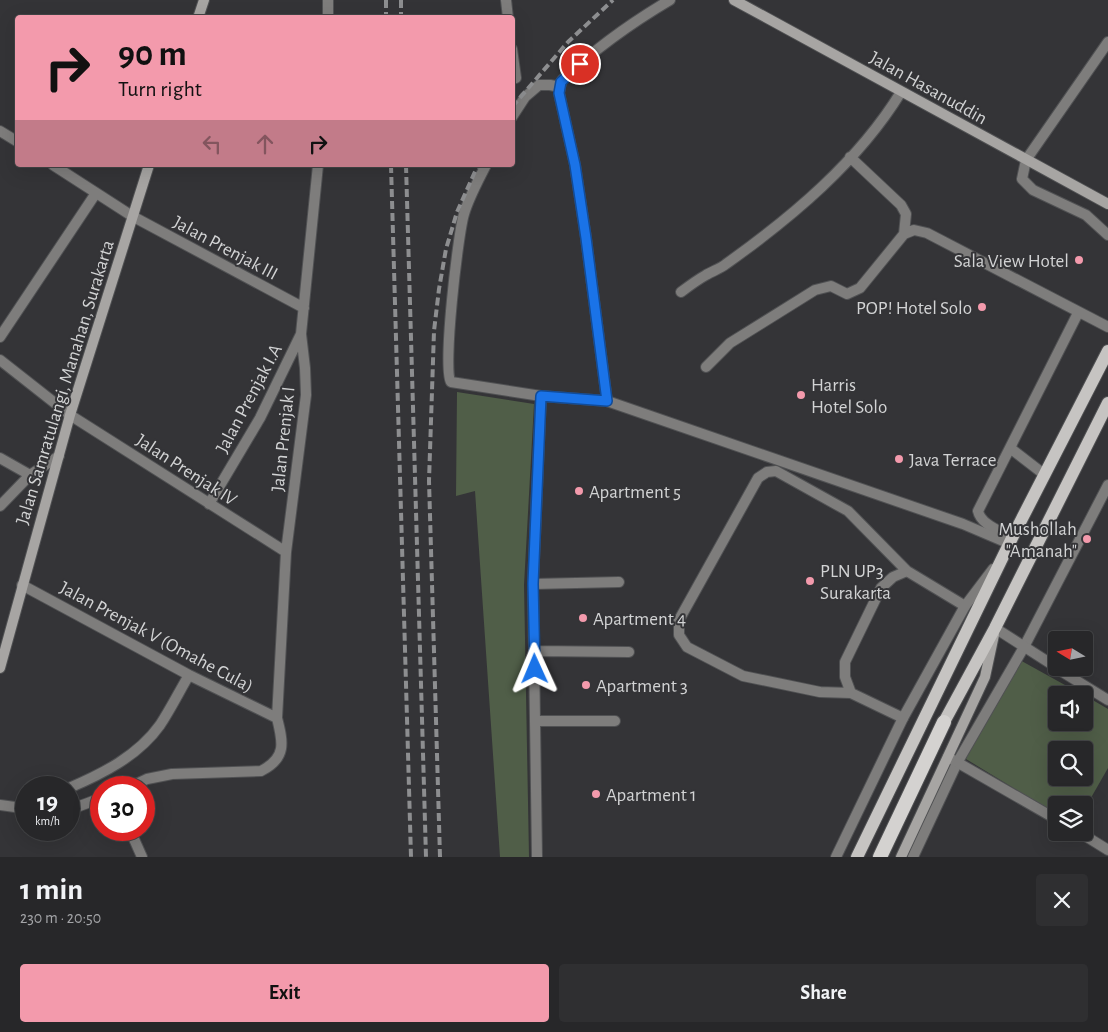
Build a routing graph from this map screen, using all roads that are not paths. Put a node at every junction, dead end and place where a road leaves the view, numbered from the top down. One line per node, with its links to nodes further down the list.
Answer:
1 (328, 0): 7 (street)
2 (506, 0): 8 (street)
3 (670, 0): 12 (street)
4 (734, 0): 13 (main road, Jalan Hasanuddin)
5 (200, 2): 6 (main road)
6 (199, 15)
7 (328, 15)
8 (508, 15)
9 (1108, 42): 18 (street)
10 (515, 71): 11 (street)
11 (516, 78)
12 (560, 87): 14 (street); 38 (street)
13 (901, 92): 17 (street); 18 (main road, Jalan Hasanuddin)
14 (515, 113)
15 (0, 131): 16 (street)
16 (15, 140)
17 (850, 157): 26 (street); 28 (street)
18 (1026, 160): 24 (main road, Jalan Hasanuddin); 27 (street)
19 (55, 167): 23 (street, Jalan Prenjak III)
20 (148, 167): 25 (main road, Jalan Samratulangi, Manahan, Surakarta)
21 (318, 167): 29 (street, Jalan Prenjak I)
22 (485, 167): 37 (street)
23 (96, 193): 25 (street, Jalan Prenjak III); 33 (street)
24 (1108, 204)
25 (132, 216): 29 (street, Jalan Prenjak III); 40 (main road, Jalan Samratulangi, Manahan, Surakarta)
26 (904, 234): 30 (street); 36 (street)
27 (1108, 235)
28 (681, 292)
29 (304, 308): 32 (street, Jalan Prenjak I)
30 (1078, 313): 31 (street); 41 (street)
31 (1108, 327)
32 (301, 334): 47 (street, Jalan Prenjak I.A); 50 (street, Jalan Prenjak I)
33 (0, 337)
34 (1108, 351): 45 (main road)
35 (0, 360): 40 (street, Jalan Prenjak IV)
36 (706, 367)
37 (541, 396): 38 (street); 53 (street)
38 (607, 401): 49 (street)
39 (1108, 403): 56 (main road)
40 (70, 415): 42 (main road, Jalan Samratulangi, Manahan, Surakarta); 47 (street, Jalan Prenjak IV)
41 (1010, 448): 45 (street); 49 (street)
42 (59, 456): 44 (street); 54 (main road, Jalan Samratulangi, Manahan, Surakarta)
43 (0, 458): 44 (street)
44 (30, 475): 48 (street)
45 (1045, 475): 49 (main road)
46 (1108, 485): 57 (street)
47 (209, 504): 50 (street, Jalan Prenjak IV)
48 (0, 506)
49 (1011, 543): 55 (street); 83 (main road)
50 (286, 552): 66 (street, Jalan Prenjak I)
51 (908, 571): 55 (street); 64 (street); 64 (street)
52 (620, 582): 53 (street)
53 (533, 584): 58 (street)
54 (22, 585): 61 (main road, Jalan Samratulangi, Manahan, Surakarta); 62 (street, Jalan Prenjak V (Omahe Cula))
55 (965, 606): 67 (street)
56 (995, 628): 57 (street); 70 (main road); 71 (main road)
57 (1024, 647): 60 (street); 71 (street)
58 (535, 651): 59 (street); 68 (street)
59 (629, 652)
60 (1048, 662)
61 (0, 668)
62 (189, 676): 66 (street, Jalan Prenjak V (Omahe Cula)); 73 (street)
63 (1070, 676): 65 (street)
64 (851, 693): 67 (street)
65 (1108, 700)
66 (277, 718): 72 (street, Jalan Prenjak I)
67 (903, 718): 82 (street)
68 (535, 721): 69 (street); 81 (street)
69 (615, 721)
70 (944, 722): 84 (highway)
71 (952, 760): 76 (street); 85 (main road); 86 (street)
72 (155, 777)
73 (80, 783)
74 (0, 805): 75 (street)
75 (15, 807)
76 (1048, 814)
77 (135, 841): 80 (street)
78 (1093, 841): 79 (street)
79 (1108, 850)
80 (142, 857)
81 (537, 857)
82 (836, 857)
83 (857, 857)
84 (880, 857)
85 (901, 857)
86 (913, 857)

